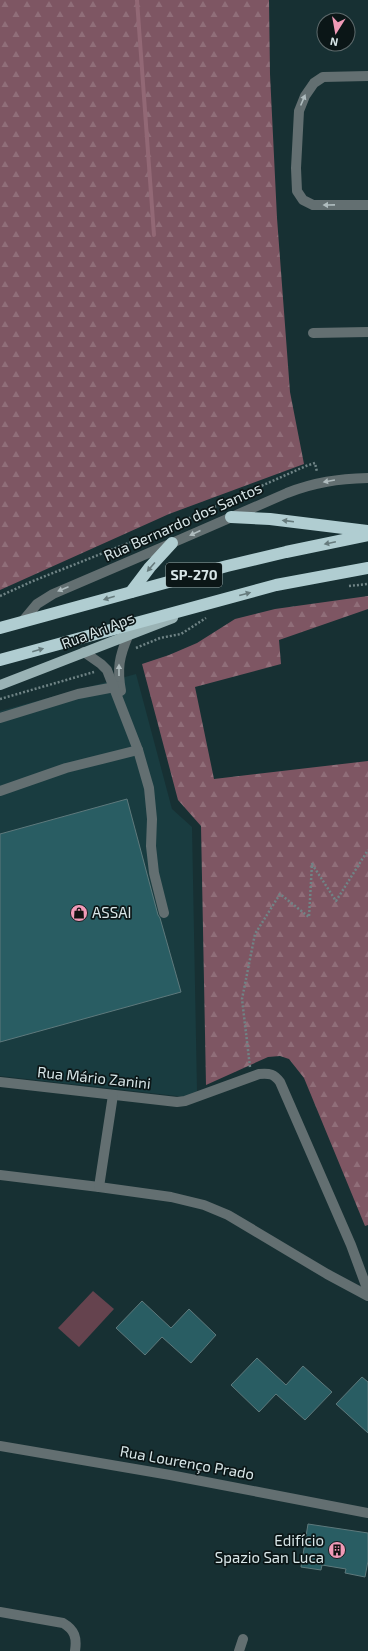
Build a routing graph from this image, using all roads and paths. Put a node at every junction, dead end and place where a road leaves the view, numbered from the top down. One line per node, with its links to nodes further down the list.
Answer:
1 (368, 76): 2 (street, one-way to 1)
2 (368, 205)
3 (368, 332): 4 (street)
4 (313, 333)
5 (368, 478): 6 (street, Rua Bernardo dos Santos, one-way to 6)
6 (320, 482): 7 (street, Rua Bernardo dos Santos); 15 (path)
7 (231, 517): 8 (highway, one-way to 7); 10 (street, Rua Bernardo dos Santos, one-way to 10)
8 (368, 531)
9 (368, 536): 14 (highway, SP-270, one-way to 14)
10 (172, 543): 14 (highway, one-way to 14); 17 (street, Rua Bernardo dos Santos, one-way to 17)
11 (368, 568): 16 (highway, SP-270, one-way to 11)
12 (368, 584): 13 (path)
13 (347, 586)
14 (131, 592): 17 (highway, SP-270, one-way to 17)
15 (0, 596)
16 (210, 609): 19 (main road, Rua Ari Aps); 20 (path); 22 (highway, SP-270, one-way to 16)
17 (22, 622): 18 (highway, SP-270)
18 (0, 628)
19 (128, 636): 21 (main road, Rua Ari Aps); 25 (street, one-way to 19)
20 (133, 650)
21 (84, 652): 23 (street); 24 (main road, Rua Ari Aps)
22 (0, 660)
23 (106, 668): 25 (street); 26 (path)
24 (0, 685)
25 (117, 687): 27 (street); 28 (street)
26 (0, 699)
27 (0, 718)
28 (138, 750): 29 (street); 31 (street)
29 (0, 791)
30 (368, 850): 32 (path)
31 (164, 913)
32 (251, 1077): 34 (street, Rua Mário Zanini); 37 (street)
33 (0, 1082): 34 (street, Rua Mário Zanini)
34 (113, 1095): 36 (street)
35 (0, 1176): 36 (street)
36 (99, 1187): 38 (street)
37 (368, 1291)
38 (368, 1296)
39 (0, 1446): 40 (street, Rua Lourenço Prado)
40 (368, 1513)
41 (0, 1612): 43 (street)
42 (243, 1639): 44 (street)
43 (75, 1651)
44 (240, 1651)

